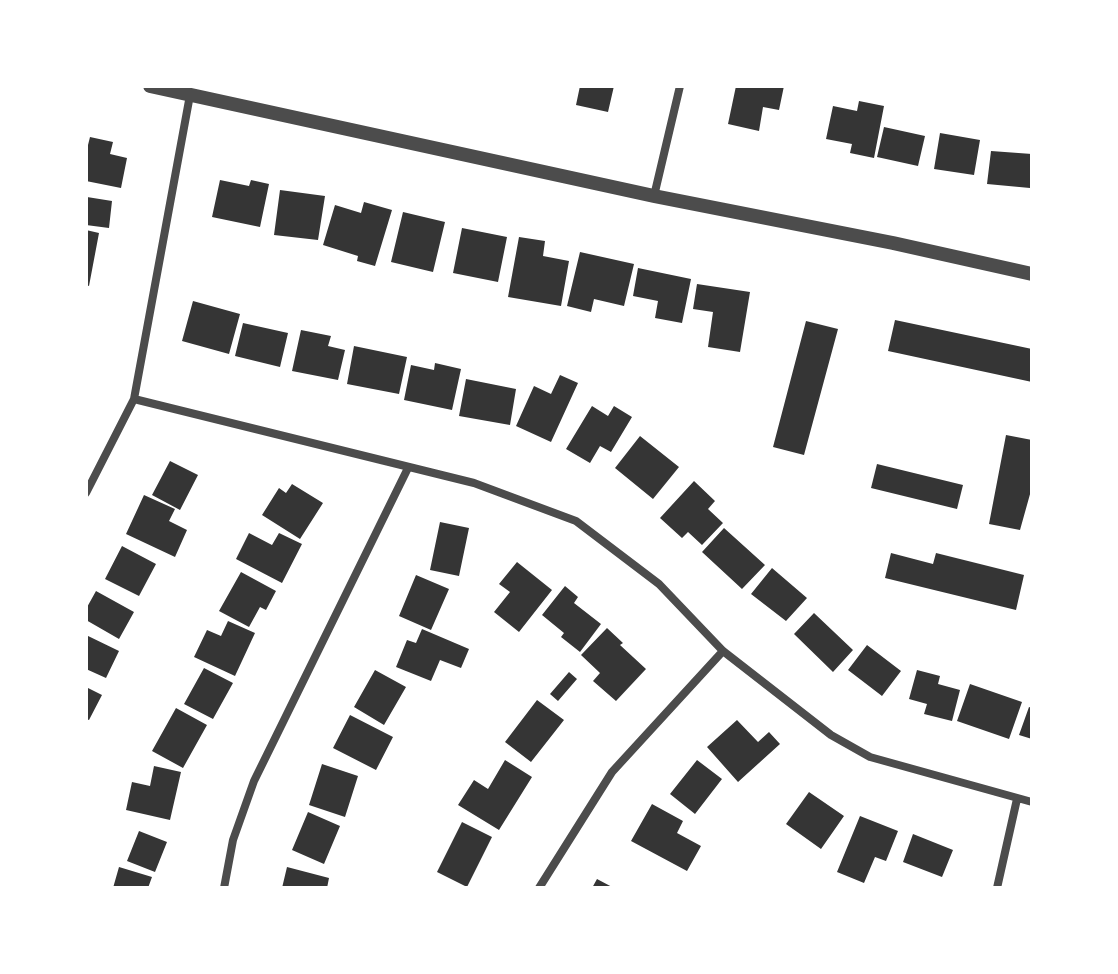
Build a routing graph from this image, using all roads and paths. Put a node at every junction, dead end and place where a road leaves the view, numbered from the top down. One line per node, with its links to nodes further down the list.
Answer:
1 (150, 86): 3 (street)
2 (680, 86): 4 (street)
3 (190, 95): 4 (street); 6 (street)
4 (654, 196): 5 (street)
5 (1032, 274)
6 (134, 399): 7 (street); 8 (street)
7 (408, 468): 9 (street); 12 (street)
8 (86, 493)
9 (723, 651): 10 (street); 13 (street)
10 (1017, 799): 11 (street); 14 (street)
11 (1032, 802)
12 (224, 888)
13 (539, 888)
14 (997, 888)

